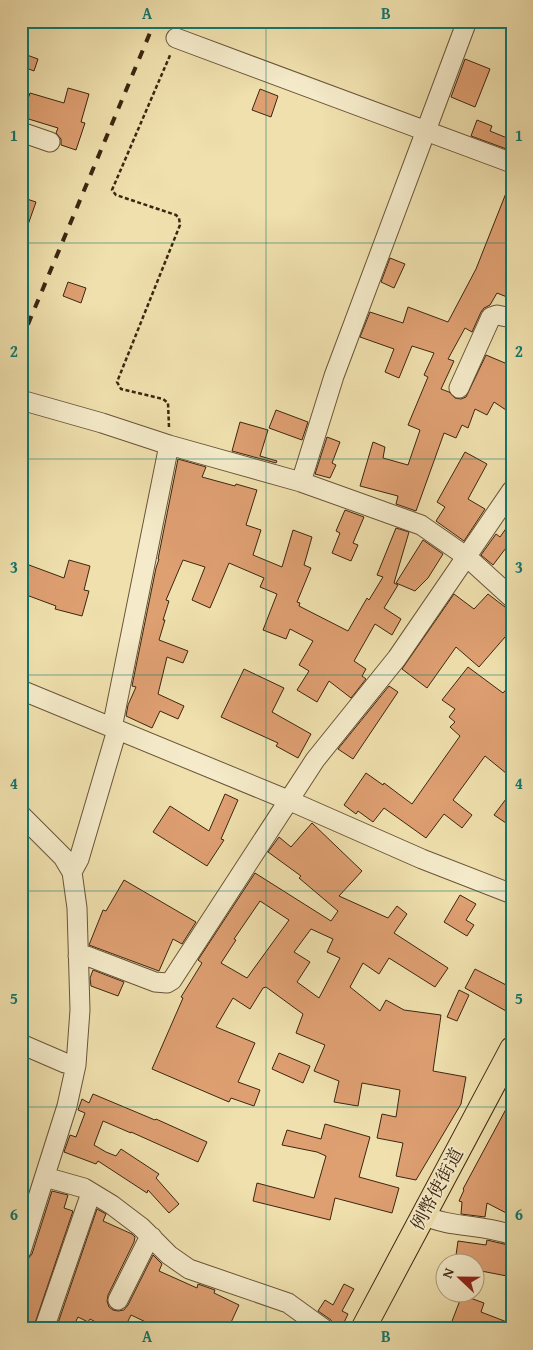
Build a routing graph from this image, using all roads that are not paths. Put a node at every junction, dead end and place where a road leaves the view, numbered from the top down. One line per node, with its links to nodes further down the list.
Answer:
1 (468, 21): 3 (street)
2 (176, 38): 3 (street)
3 (426, 131): 6 (street); 11 (street)
4 (21, 132): 5 (street)
5 (50, 142)
6 (512, 163)
7 (512, 318): 8 (street)
8 (459, 388)
9 (21, 400): 10 (street)
10 (169, 445): 11 (street); 16 (street)
11 (301, 482): 13 (street)
12 (512, 490): 13 (street)
13 (467, 557): 14 (street); 17 (street)
14 (512, 598)
15 (21, 690): 16 (street)
16 (114, 729): 17 (street); 19 (street)
17 (288, 800): 20 (street); 21 (street)
18 (21, 815): 19 (street)
19 (72, 872): 21 (street)
20 (512, 894)
21 (78, 956): 24 (street)
22 (21, 1044): 24 (street)
23 (512, 1049): 27 (main road, 例幣使街道)
24 (76, 1065): 25 (street)
25 (45, 1177): 26 (street); 30 (street)
26 (91, 1193): 29 (street); 32 (street)
27 (423, 1215): 28 (street); 34 (main road, 例幣使街道)
28 (512, 1234)
29 (152, 1237): 31 (street); 33 (street)
30 (21, 1251)
31 (118, 1300)
32 (44, 1329)
33 (324, 1329)
34 (363, 1329)

